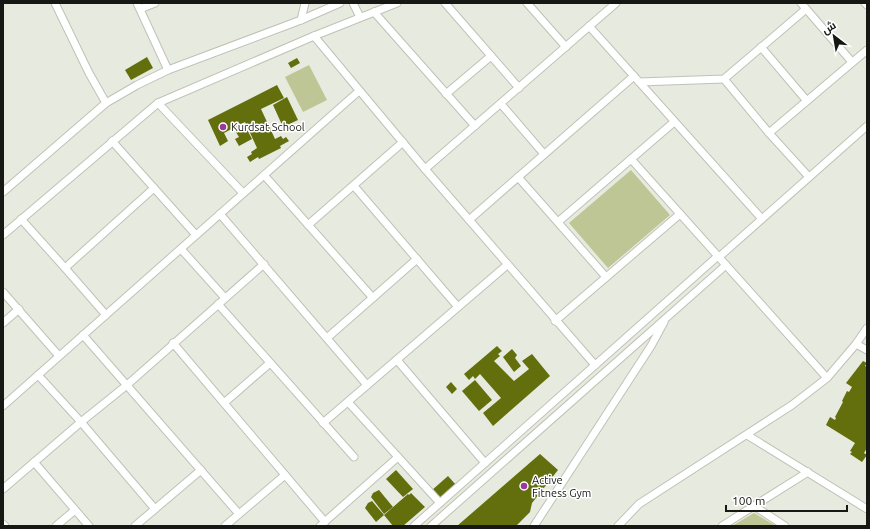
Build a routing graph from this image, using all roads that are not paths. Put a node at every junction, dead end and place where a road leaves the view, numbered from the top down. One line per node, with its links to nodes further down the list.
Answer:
1 (55, 3): 30 (street)
2 (155, 3): 10 (street)
3 (305, 3): 14 (street)
4 (340, 3): 14 (street)
5 (353, 3): 13 (street)
6 (397, 3): 12 (street)
7 (445, 3): 20 (street)
8 (527, 3): 17 (street)
9 (616, 3): 15 (street)
10 (139, 6): 22 (street)
11 (804, 6): 18 (street); 21 (street)
12 (374, 12): 13 (street); 28 (street)
13 (360, 18): 16 (street)
14 (301, 20): 22 (street)
15 (589, 26): 17 (street); 23 (street)
16 (314, 36): 27 (street); 31 (street)
17 (566, 47): 26 (street)
18 (761, 47): 24 (street); 29 (street)
19 (867, 50): 21 (street)
20 (491, 56): 26 (street); 28 (street)
21 (852, 62): 29 (street)
22 (168, 70): 30 (street)
23 (634, 76): 25 (street); 39 (street)
24 (724, 79): 25 (street); 36 (street)
25 (639, 82): 33 (street)
26 (519, 88): 32 (street)
27 (359, 91): 38 (street); 42 (street)
28 (446, 94): 34 (street)
29 (807, 101): 36 (street)
30 (106, 103): 47 (street)
31 (158, 103): 37 (street); 48 (street)
32 (500, 104): 34 (street); 39 (street)
33 (674, 122): 40 (street); 52 (street)
34 (475, 126): 41 (street)
35 (867, 126): 44 (street)
36 (769, 133): 44 (street)
37 (112, 141): 46 (street); 51 (street)
38 (403, 142): 41 (street); 45 (street)
39 (544, 154): 43 (street)
40 (631, 159): 50 (street); 54 (street)
41 (425, 169): 53 (street)
42 (264, 175): 48 (street); 55 (street)
43 (518, 177): 53 (street); 54 (street)
44 (809, 177): 52 (street)
45 (354, 186): 55 (street); 60 (street)
46 (154, 188): 57 (street); 64 (street)
47 (3, 192)
48 (243, 193): 49 (street)
49 (220, 214): 57 (street); 61 (street)
50 (680, 214): 59 (street); 65 (street)
51 (21, 219): 56 (street); 64 (street)
52 (762, 219): 59 (street)
53 (469, 220): 62 (street)
54 (558, 222): 65 (street)
55 (308, 225): 68 (street)
56 (3, 235)
57 (196, 236): 58 (street)
58 (181, 248): 67 (street); 72 (street)
59 (718, 256): 63 (street); 85 (street)
60 (417, 259): 68 (street); 70 (street)
61 (264, 264): 67 (street); 78 (street)
62 (507, 265): 70 (street); 74 (street)
63 (726, 265): 73 (street); 87 (street)
64 (65, 268): 72 (street)
65 (606, 277): 74 (street)
66 (3, 292): 71 (street)
67 (225, 298): 69 (street)
68 (373, 298): 78 (street)
69 (218, 304): 79 (street); 84 (street)
70 (458, 307): 83 (street)
71 (19, 309): 75 (street); 82 (street)
72 (106, 315): 77 (street)
73 (667, 318): 118 (street); 119 (street)
74 (555, 321): 85 (street)
75 (3, 323)
76 (867, 328): 80 (street)
77 (83, 335): 82 (street); 88 (street)
78 (327, 338): 89 (street)
79 (173, 343): 88 (street); 91 (street)
80 (856, 344): 81 (street); 87 (street)
81 (867, 350)
82 (59, 356): 86 (street)
83 (397, 360): 89 (street); 99 (street)
84 (270, 363): 91 (street); 94 (street)
85 (595, 365): 99 (street)
86 (38, 374): 92 (street); 93 (street)
87 (827, 378): 95 (street)
88 (127, 385): 93 (street); 100 (street)
89 (367, 385): 90 (street)
90 (348, 402): 94 (street); 97 (street)
91 (224, 403): 102 (street)
92 (3, 406)
93 (81, 422): 98 (street); 106 (street)
94 (323, 423): 96 (street)
95 (746, 435): 101 (street); 120 (street)
96 (354, 457)
97 (398, 457): 104 (street); 111 (street)
98 (34, 462): 103 (street); 108 (street)
99 (485, 462): 104 (street)
100 (201, 470): 106 (street); 109 (street)
101 (808, 472): 105 (street); 107 (street)
102 (286, 475): 109 (street); 111 (street)
103 (3, 489)
104 (440, 503): 117 (street)
105 (754, 506): 121 (street); 122 (street)
106 (155, 509): 115 (street)
107 (867, 509)
108 (75, 510): 113 (street); 114 (street)
109 (239, 514): 116 (street)
110 (3, 524): 112 (street)
111 (323, 524)
112 (5, 526)
113 (56, 526)
114 (89, 526)
115 (135, 526)
116 (225, 526)
117 (414, 526)
118 (431, 526)
119 (534, 526)
120 (618, 526)
121 (722, 526)
122 (785, 526)

